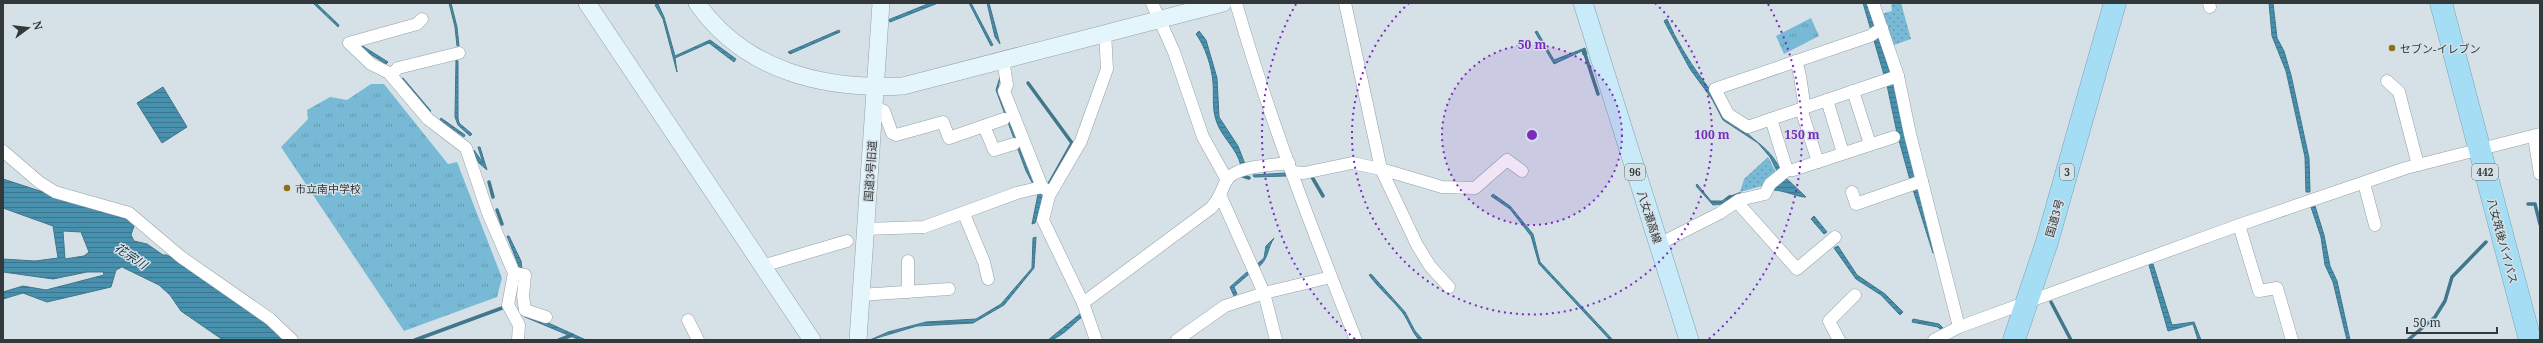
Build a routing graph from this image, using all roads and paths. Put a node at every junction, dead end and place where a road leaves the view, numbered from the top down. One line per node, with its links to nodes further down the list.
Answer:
1 (587, 3): 59 (street)
2 (697, 3): 22 (street)
3 (881, 3): 22 (street, 国道3号旧道)
4 (1152, 3): 13 (street)
5 (1223, 3): 13 (street)
6 (1236, 3): 39 (street)
7 (1345, 3): 40 (street)
8 (1583, 3): 57 (main road, 八女瀬高線 / 96)
9 (1874, 3): 14 (street)
10 (2115, 3): 69 (highway, 国道3号 / 3)
11 (2441, 3): 34 (highway, 八女筑後バイパス / 442)
12 (422, 19): 19 (street)
13 (1160, 19): 15 (street); 44 (street)
14 (1882, 28): 18 (street); 20 (street)
15 (1105, 32): 17 (street); 47 (street)
16 (459, 53): 19 (street)
17 (1003, 60): 22 (street); 47 (street)
18 (1796, 61): 26 (street); 28 (street)
19 (391, 75): 60 (street)
20 (1898, 76): 23 (street); 45 (street)
21 (2386, 81): 38 (street)
22 (876, 87): 25 (street, 国道3号旧道)
23 (1853, 91): 24 (street); 33 (street)
24 (1827, 100): 26 (street); 36 (street)
25 (874, 106): 29 (street); 54 (street, 国道3号旧道)
26 (1803, 108): 28 (street); 37 (street)
27 (1004, 119): 29 (street)
28 (1771, 119): 41 (street)
29 (984, 126): 32 (street)
30 (2537, 136): 34 (street); 43 (street)
31 (1894, 137): 33 (street)
32 (1014, 144)
33 (1870, 144): 36 (street)
34 (2479, 149): 38 (street); 88 (highway, 八女筑後バイパス / 442)
35 (3, 151): 74 (street)
36 (1843, 153): 37 (street)
37 (1818, 162): 41 (street)
38 (2418, 165): 46 (street)
39 (1290, 168): 40 (street); 44 (street); 61 (street)
40 (1381, 169): 42 (street); 63 (street)
41 (1787, 170): 50 (street)
42 (1522, 171)
43 (2540, 174)
44 (1227, 180): 49 (street)
45 (1922, 181): 48 (street); 73 (street)
46 (2364, 183): 52 (street); 53 (street)
47 (1047, 190): 51 (street); 70 (street)
48 (1852, 192)
49 (1221, 197): 66 (street); 70 (street)
50 (1737, 202): 55 (street); 57 (street)
51 (964, 214): 54 (street); 62 (street)
52 (2239, 225): 69 (street); 87 (street)
53 (2375, 225)
54 (865, 229): 67 (street, 国道3号旧道)
55 (1835, 237)
56 (847, 241): 59 (street)
57 (1659, 244): 83 (main road, 八女瀬高線 / 96)
58 (908, 261): 65 (street)
59 (762, 266): 77 (street)
60 (514, 273): 71 (street); 75 (street)
61 (1331, 277): 66 (street); 82 (street)
62 (988, 279)
63 (1449, 287)
64 (949, 289): 65 (street)
65 (908, 292): 67 (street)
66 (1264, 293): 80 (street); 81 (street)
67 (860, 295): 78 (street, 国道3号旧道)
68 (1855, 295): 84 (street)
69 (2029, 301): 73 (street); 86 (highway, 国道3号 / 3)
70 (1082, 302): 79 (street)
71 (546, 316)
72 (688, 320): 76 (street)
73 (1959, 327): 85 (street)
74 (292, 340)
75 (518, 340)
76 (698, 340)
77 (812, 340)
78 (858, 340)
79 (1096, 340)
80 (1177, 340)
81 (1276, 340)
82 (1356, 340)
83 (1689, 340)
84 (1839, 340)
85 (1934, 340)
86 (2014, 340)
87 (2292, 340)
88 (2530, 340)

